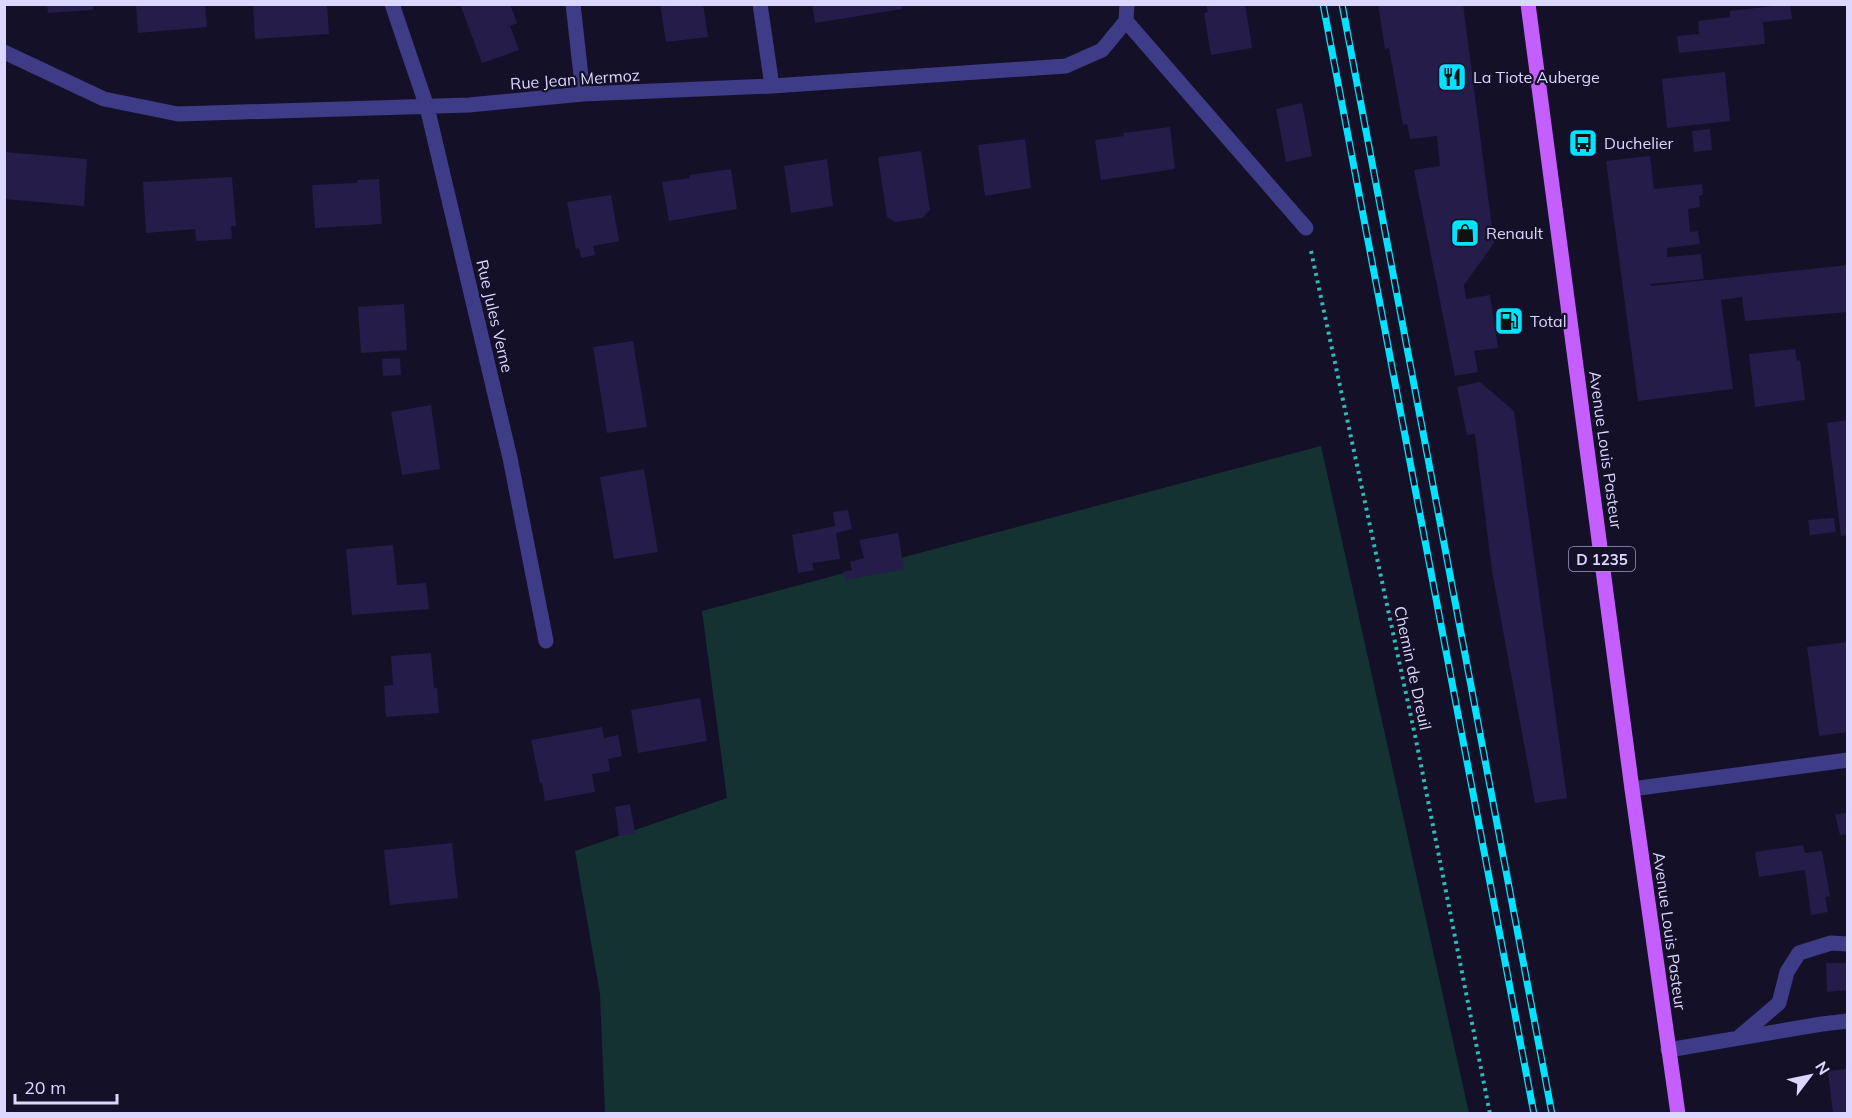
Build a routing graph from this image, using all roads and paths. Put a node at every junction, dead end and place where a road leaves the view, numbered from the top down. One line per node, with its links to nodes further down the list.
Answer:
1 (392, 4): 10 (street, Rue Jules Verne)
2 (573, 4): 9 (street)
3 (760, 4): 8 (street)
4 (1127, 4): 6 (street)
5 (1528, 4): 14 (main road, Avenue Louis Pasteur / D 1235)
6 (1126, 21): 8 (street, Rue Jean Mermoz); 11 (street)
7 (4, 52): 10 (street, Rue Jean Mermoz)
8 (772, 86): 9 (street, Rue Jean Mermoz)
9 (583, 94): 10 (street, Rue Jean Mermoz)
10 (427, 107): 12 (street, Rue Jules Verne)
11 (1306, 228): 19 (path, Chemin de Dreuil)
12 (546, 641)
13 (1848, 760): 14 (street)
14 (1632, 789): 18 (main road, Avenue Louis Pasteur / D 1235)
15 (1848, 944): 17 (street)
16 (1848, 1021): 17 (street)
17 (1738, 1038): 18 (street)
18 (1668, 1050): 20 (main road, Avenue Louis Pasteur / D 1235)
19 (1490, 1113)
20 (1678, 1113)

